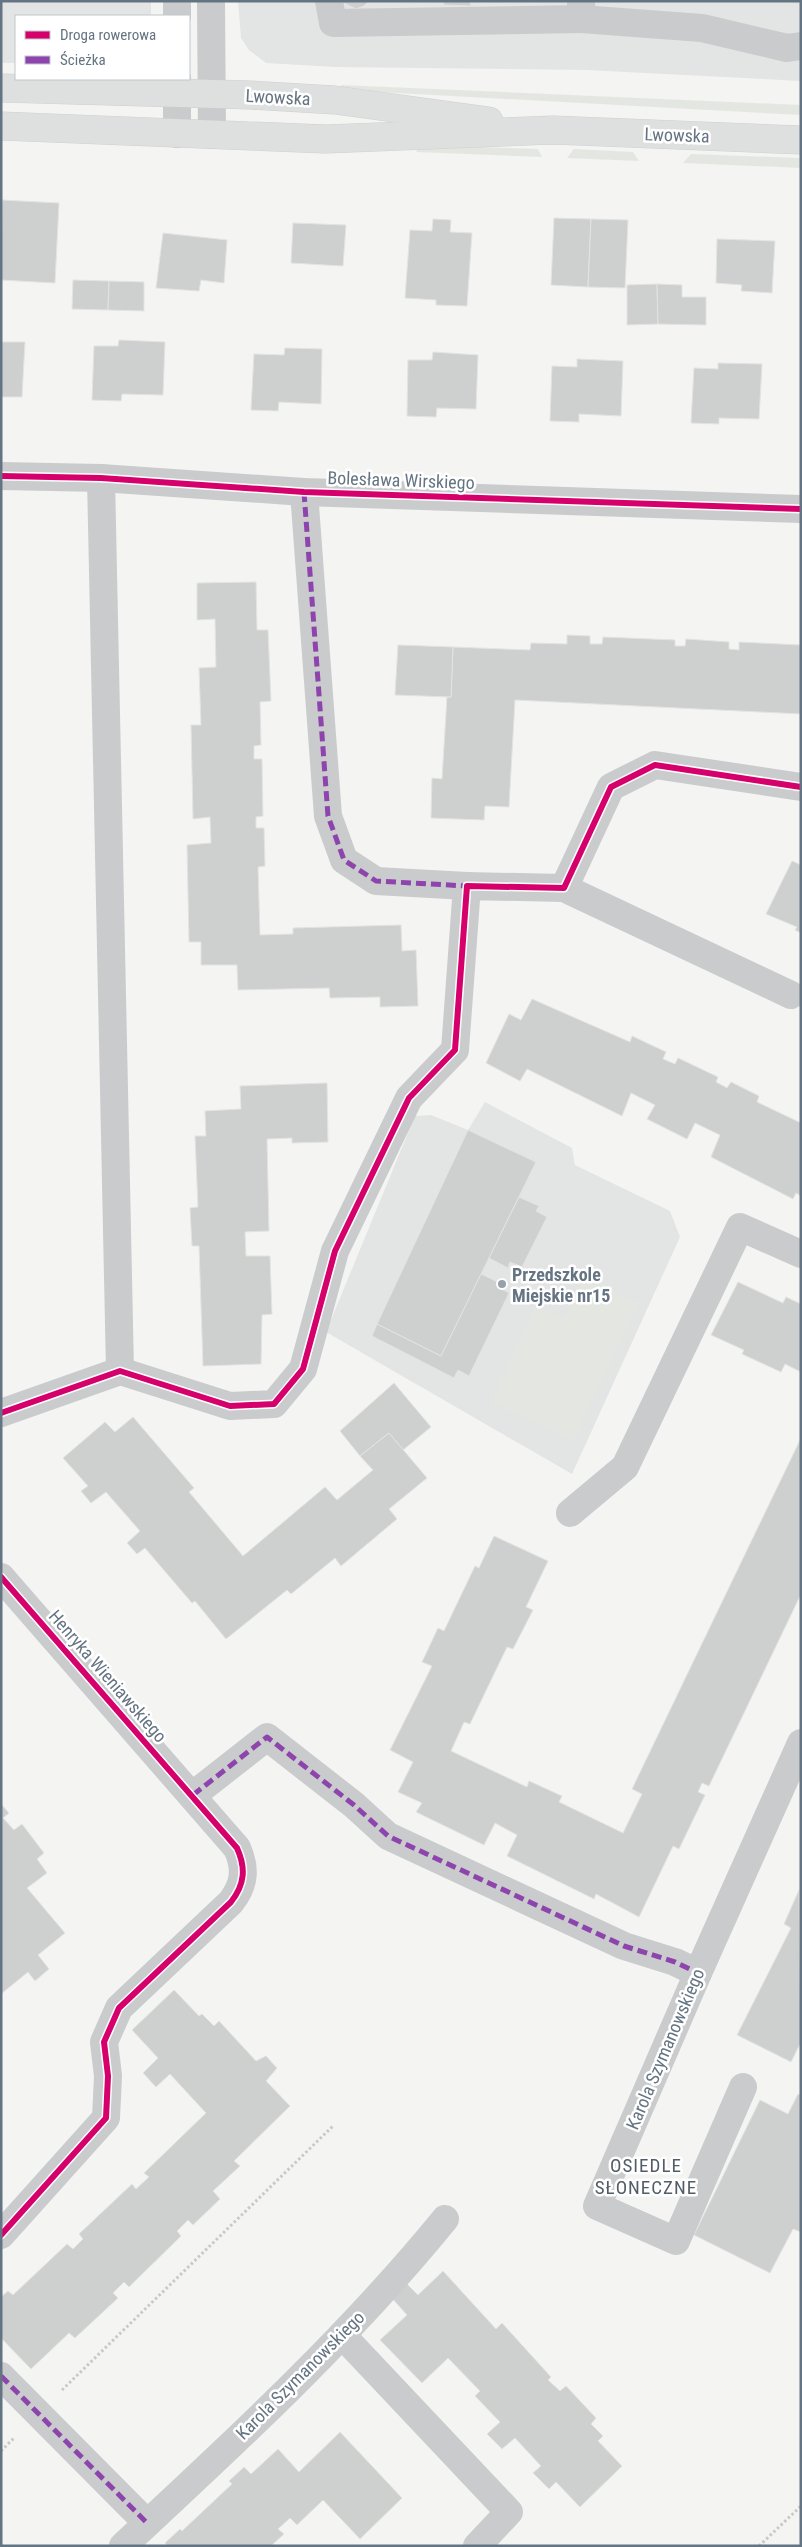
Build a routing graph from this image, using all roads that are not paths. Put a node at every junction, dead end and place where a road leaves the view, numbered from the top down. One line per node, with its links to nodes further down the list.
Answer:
1 (177, 1): 5 (street)
2 (211, 1): 9 (street)
3 (329, 1): 4 (street)
4 (581, 10): 6 (street)
5 (177, 15)
6 (801, 46)
7 (177, 86): 8 (main road, Lwowska); 9 (main road, Lwowska); 12 (street)
8 (1, 88)
9 (212, 94): 11 (main road, Lwowska); 13 (street)
10 (1, 126): 12 (main road, Lwowska)
11 (553, 130): 13 (main road, Lwowska); 14 (main road, Lwowska)
12 (177, 134): 13 (main road, Lwowska)
13 (212, 135)
14 (801, 140)
15 (1, 476): 16 (street, Bolesława Wirskiego)
16 (100, 478): 17 (street, Bolesława Wirskiego); 24 (street)
17 (304, 492): 18 (street, Bolesława Wirskiego); 20 (street)
18 (801, 510)
19 (801, 787): 21 (street)
20 (467, 886): 21 (street); 24 (street)
21 (564, 888): 22 (street)
22 (791, 995)
23 (801, 1254): 26 (street)
24 (120, 1372): 25 (street)
25 (1, 1413)
26 (570, 1513)
27 (1, 1577): 29 (street, Henryka Wieniawskiego)
28 (801, 1743): 30 (street, Karola Szymanowskiego)
29 (193, 1795): 30 (street); 33 (street)
30 (698, 1973): 31 (street, Karola Szymanowskiego)
31 (743, 2088)
32 (445, 2219): 34 (street, Karola Szymanowskiego)
33 (1, 2235)
34 (342, 2336): 36 (street, Karola Szymanowskiego); 38 (street)
35 (1, 2376): 36 (street)
36 (147, 2523): 37 (street, Karola Szymanowskiego)
37 (123, 2546)
38 (477, 2546)

